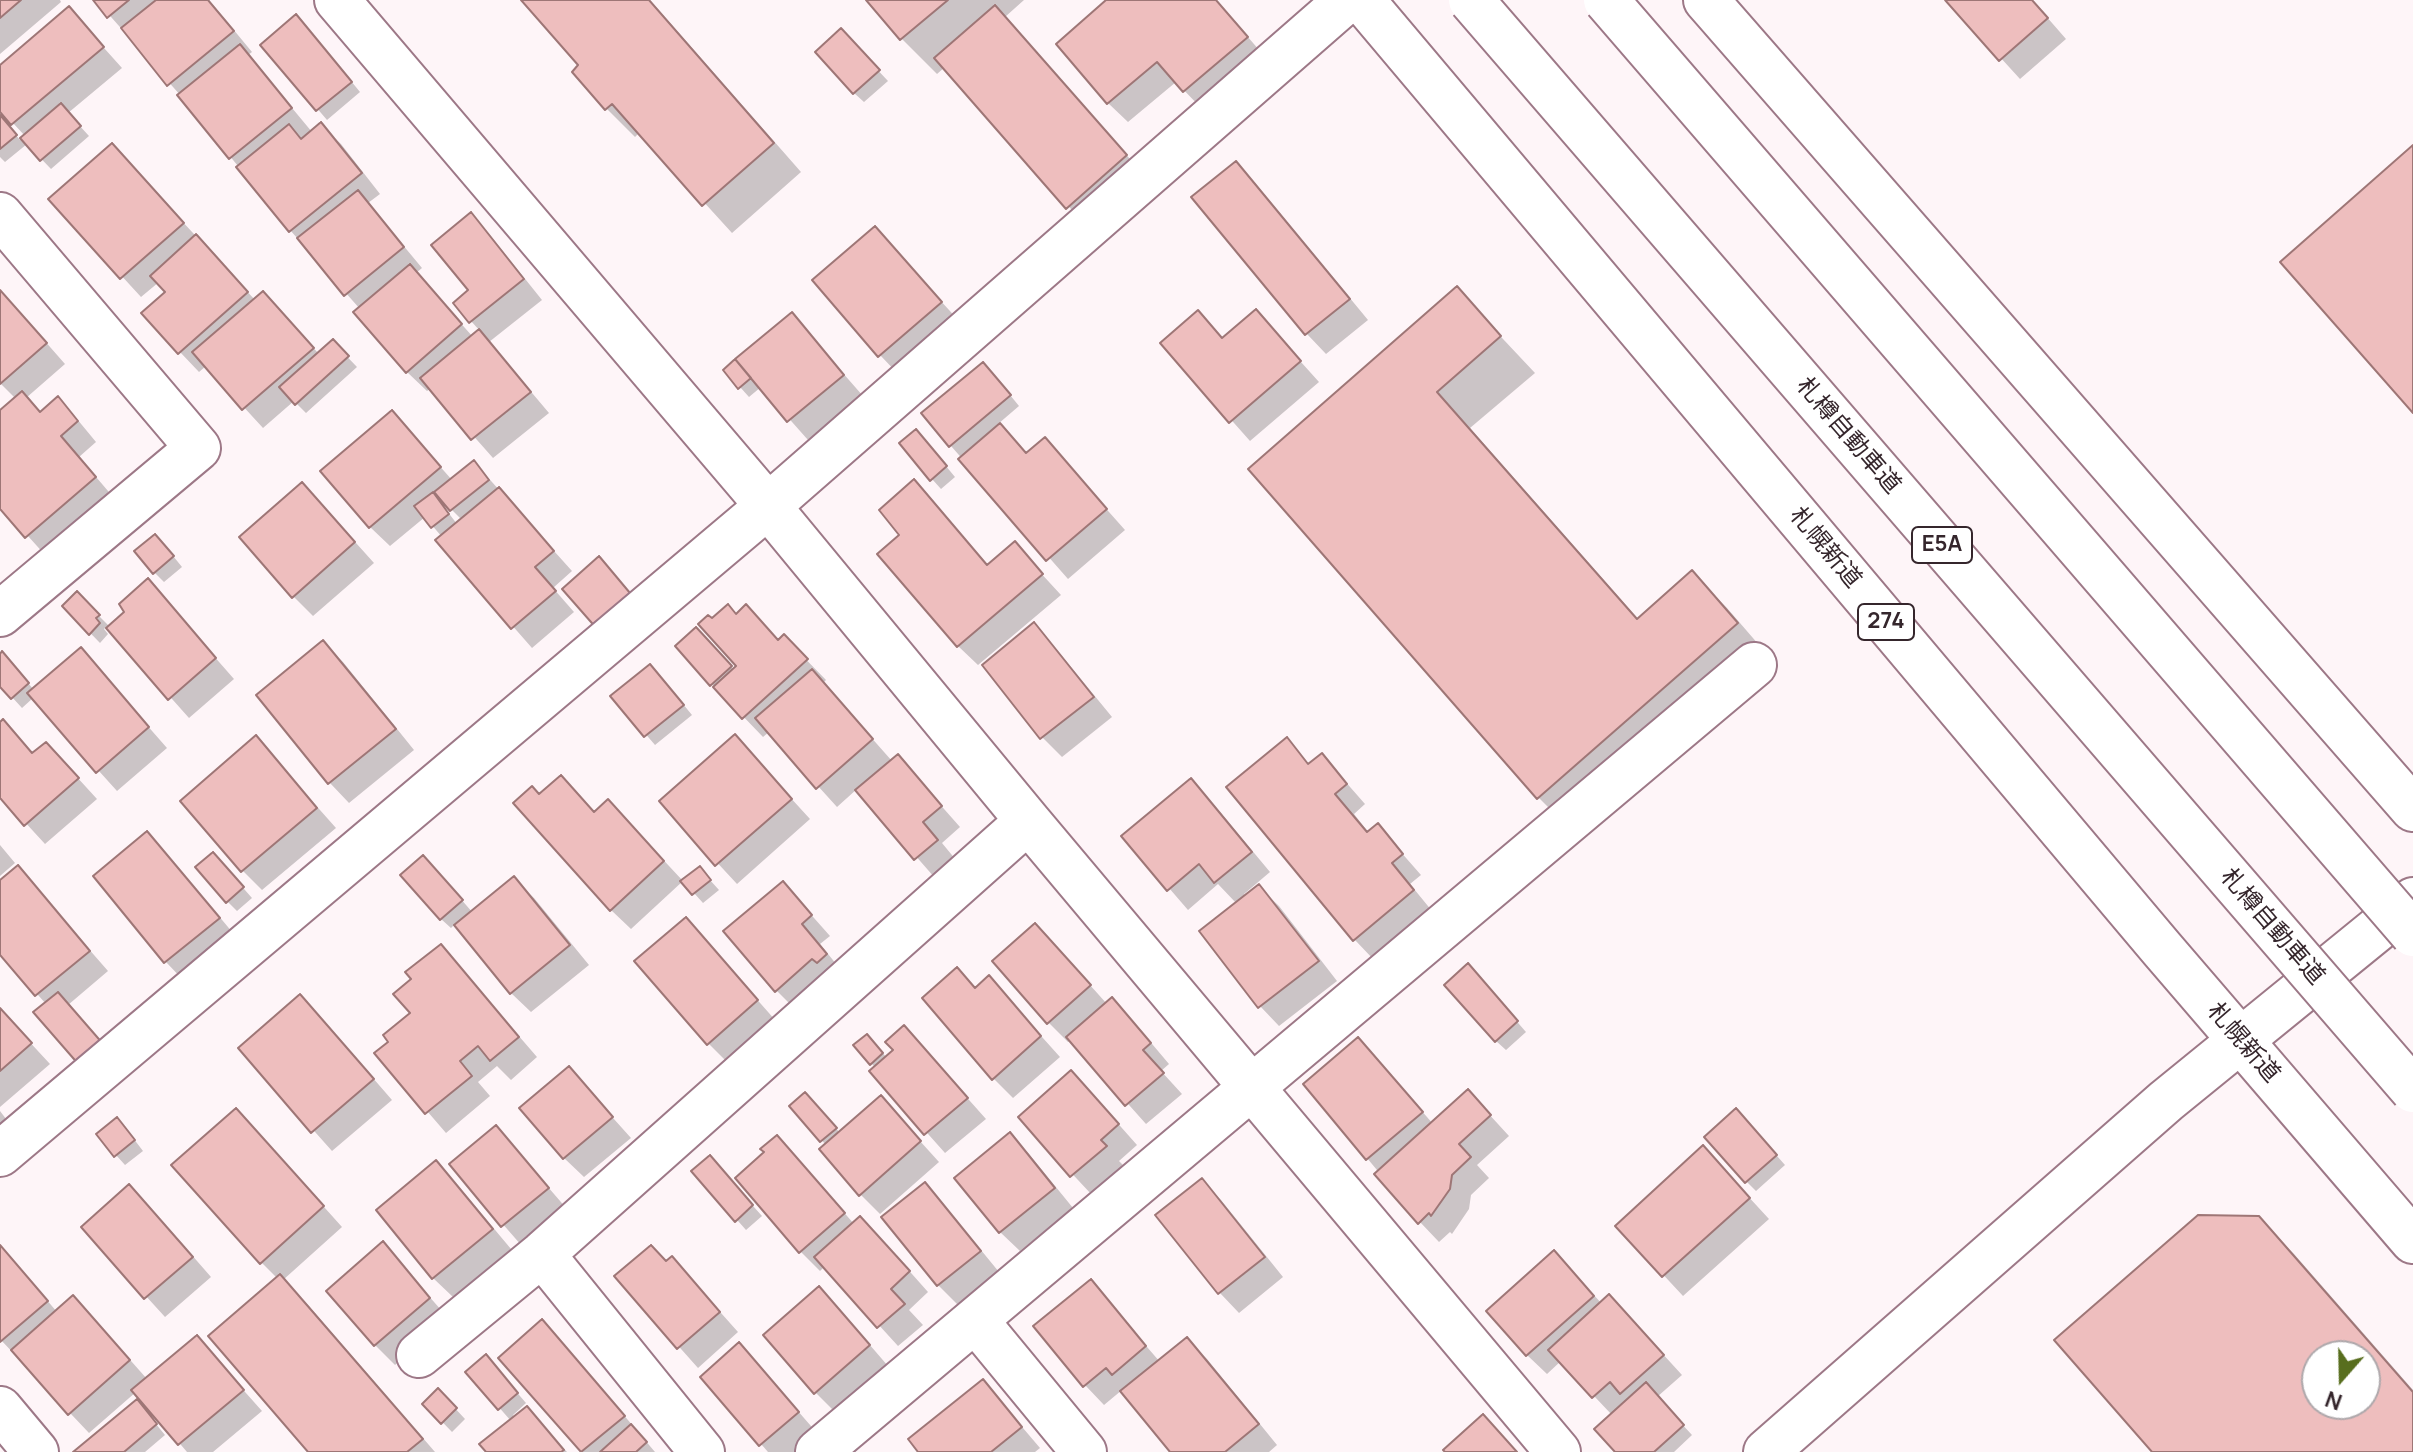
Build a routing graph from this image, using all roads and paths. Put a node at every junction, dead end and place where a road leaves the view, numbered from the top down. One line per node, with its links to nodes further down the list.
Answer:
1 (337, 0): 8 (main road)
2 (1347, 0): 8 (main road)
3 (1362, 0): 15 (main road, 札幌新道 / 274)
4 (1471, 0): 17 (main road, 札樽自動車道 / E5A, bridge)
5 (1606, 0): 14 (main road, bridge)
6 (1706, 0): 11 (main road)
7 (0, 215): 9 (main road)
8 (768, 506): 12 (main road); 18 (main road)
9 (0, 614)
10 (1754, 665): 16 (main road)
11 (2413, 809)
12 (1028, 821): 16 (main road); 20 (main road)
13 (2413, 900): 15 (main road)
14 (2413, 934)
15 (2241, 1041): 19 (main road, 札幌新道 / 274); 29 (main road)
16 (1252, 1089): 21 (main road); 28 (main road)
17 (2413, 1090)
18 (0, 1154)
19 (2413, 1241)
20 (542, 1254): 22 (main road); 25 (main road)
21 (976, 1321): 26 (main road); 27 (main road)
22 (419, 1355)
23 (0, 1409): 24 (main road)
24 (36, 1452)
25 (702, 1452)
26 (818, 1452)
27 (1084, 1452)
28 (1558, 1452)
29 (1766, 1452)

